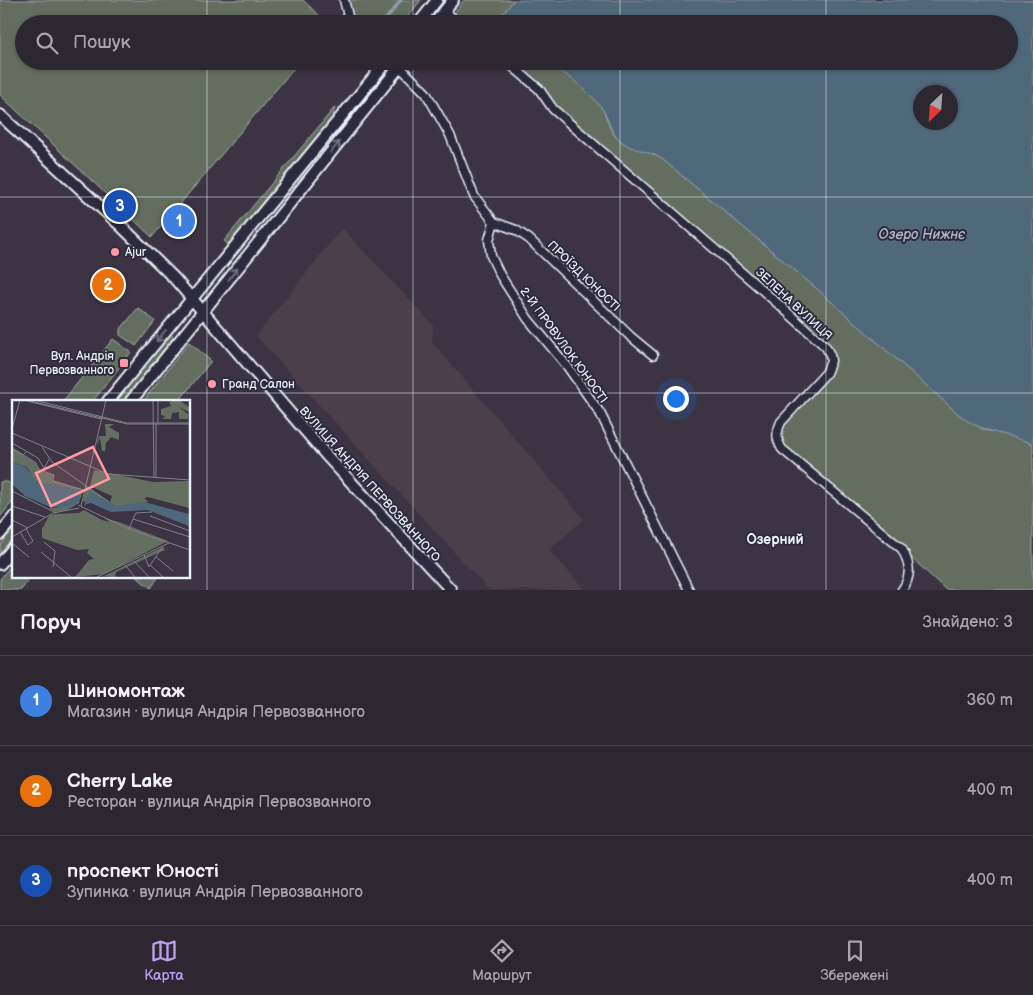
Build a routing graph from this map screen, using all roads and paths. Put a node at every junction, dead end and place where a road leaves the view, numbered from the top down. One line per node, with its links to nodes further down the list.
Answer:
1 (344, 0): 5 (street)
2 (437, 0): 6 (main road)
3 (453, 0): 4 (main road)
4 (444, 11): 7 (main road); 8 (street)
5 (348, 15)
6 (425, 15)
7 (441, 15)
8 (449, 15)
9 (380, 70): 15 (main road)
10 (393, 70): 16 (main road, one-way to 10)
11 (405, 70): 14 (street)
12 (517, 70): 26 (street, ЗЕЛЕНА ВУЛИЦЯ)
13 (0, 115): 15 (main road, ВУЛИЦЯ АНДРІЯ ПЕРВОЗВАННОГО)
14 (494, 222): 17 (street, ПРОЇЗД ЮНОСТІ); 25 (street, 2-Й ПРОВУЛОК ЮНОСТІ)
15 (192, 298): 16 (main road, ВУЛИЦЯ АНДРІЯ ПЕРВОЗВАННОГО); 18 (main road, one-way to 18)
16 (202, 312): 19 (main road); 24 (main road, ВУЛИЦЯ АНДРІЯ ПЕРВОЗВАННОГО)
17 (654, 355)
18 (109, 400)
19 (132, 400)
20 (12, 520): 21 (main road)
21 (0, 534)
22 (12, 549): 23 (main road)
23 (0, 564)
24 (451, 590)
25 (689, 590)
26 (902, 590)

